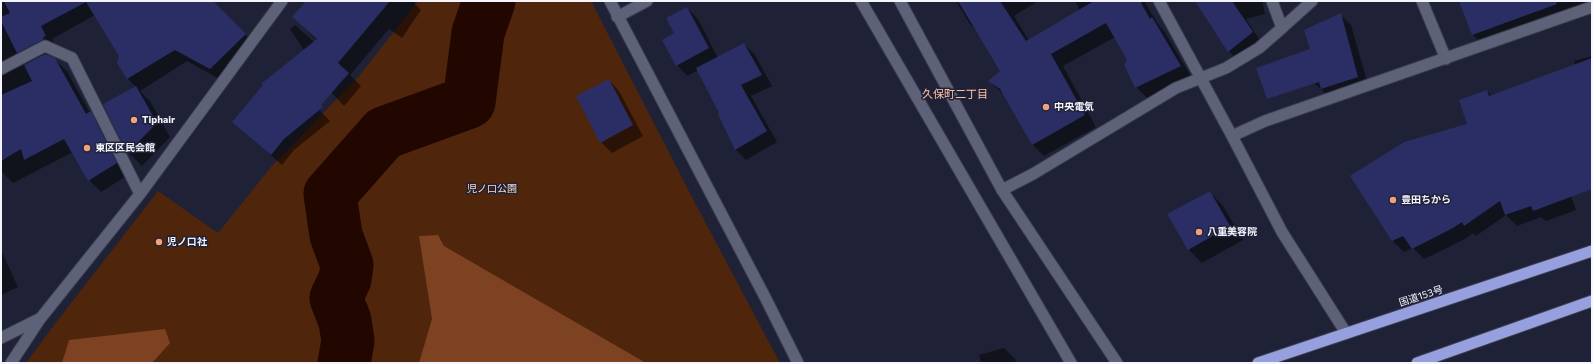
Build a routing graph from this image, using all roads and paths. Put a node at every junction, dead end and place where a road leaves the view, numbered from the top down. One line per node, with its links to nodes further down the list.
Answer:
1 (282, 1): 18 (street)
2 (610, 1): 11 (street)
3 (647, 1): 11 (street)
4 (860, 1): 26 (street)
5 (900, 1): 17 (street)
6 (1159, 1): 15 (street)
7 (1272, 1): 12 (street)
8 (1312, 1): 12 (street)
9 (1422, 1): 13 (street)
10 (1592, 7): 13 (street)
11 (617, 17): 25 (street)
12 (1282, 28): 15 (street)
13 (1446, 59): 16 (street)
14 (1, 69): 18 (street)
15 (1200, 78): 16 (street); 17 (street)
16 (1232, 136): 22 (street)
17 (1002, 190): 27 (street)
18 (140, 194): 21 (street)
19 (1592, 251): 22 (highway, 国道153号)
20 (1592, 301): 29 (highway)
21 (40, 319): 23 (street); 24 (street)
22 (1346, 333): 28 (highway, 国道153号)
23 (1, 338)
24 (10, 363)
25 (798, 363)
26 (1071, 363)
27 (1117, 363)
28 (1258, 363)
29 (1417, 363)

